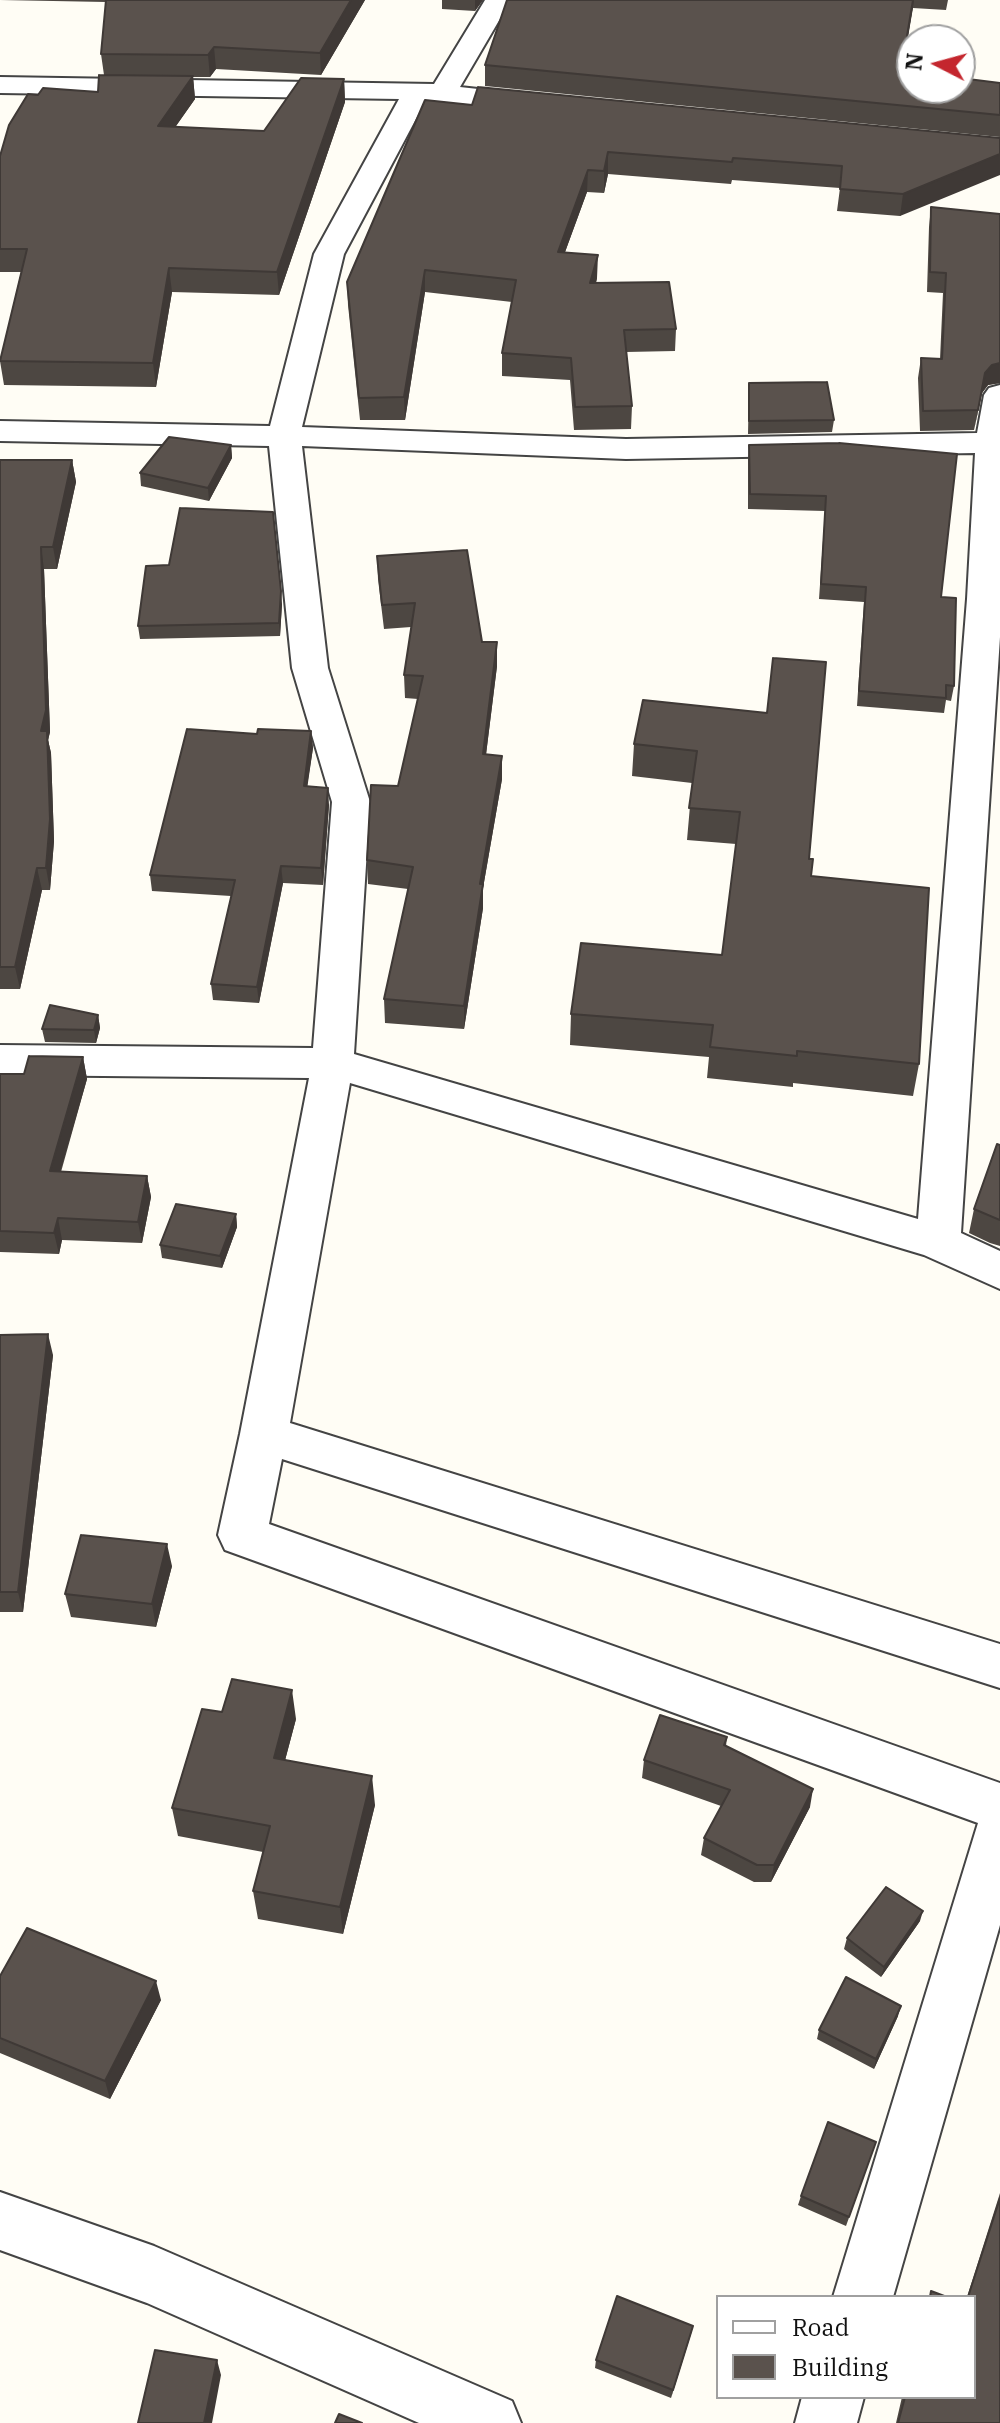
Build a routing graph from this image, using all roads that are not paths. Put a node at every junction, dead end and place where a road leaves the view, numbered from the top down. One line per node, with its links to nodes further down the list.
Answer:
1 (498, 0): 3 (street)
2 (0, 85): 3 (street)
3 (430, 93): 4 (street); 7 (street)
4 (566, 106)
5 (1000, 395): 8 (street)
6 (0, 431): 7 (street)
7 (284, 436): 8 (street); 11 (street)
8 (992, 443): 9 (street)
9 (992, 600): 12 (street)
10 (0, 1060): 11 (street)
11 (333, 1063): 12 (street); 14 (street)
12 (938, 1242): 13 (street)
13 (1000, 1271)
14 (264, 1434): 15 (street); 16 (street)
15 (1000, 1666)
16 (1000, 1807)
17 (1000, 1833): 19 (street)
18 (0, 2221): 21 (street)
19 (864, 2295)
20 (832, 2399): 22 (street)
21 (490, 2423)
22 (826, 2423)

